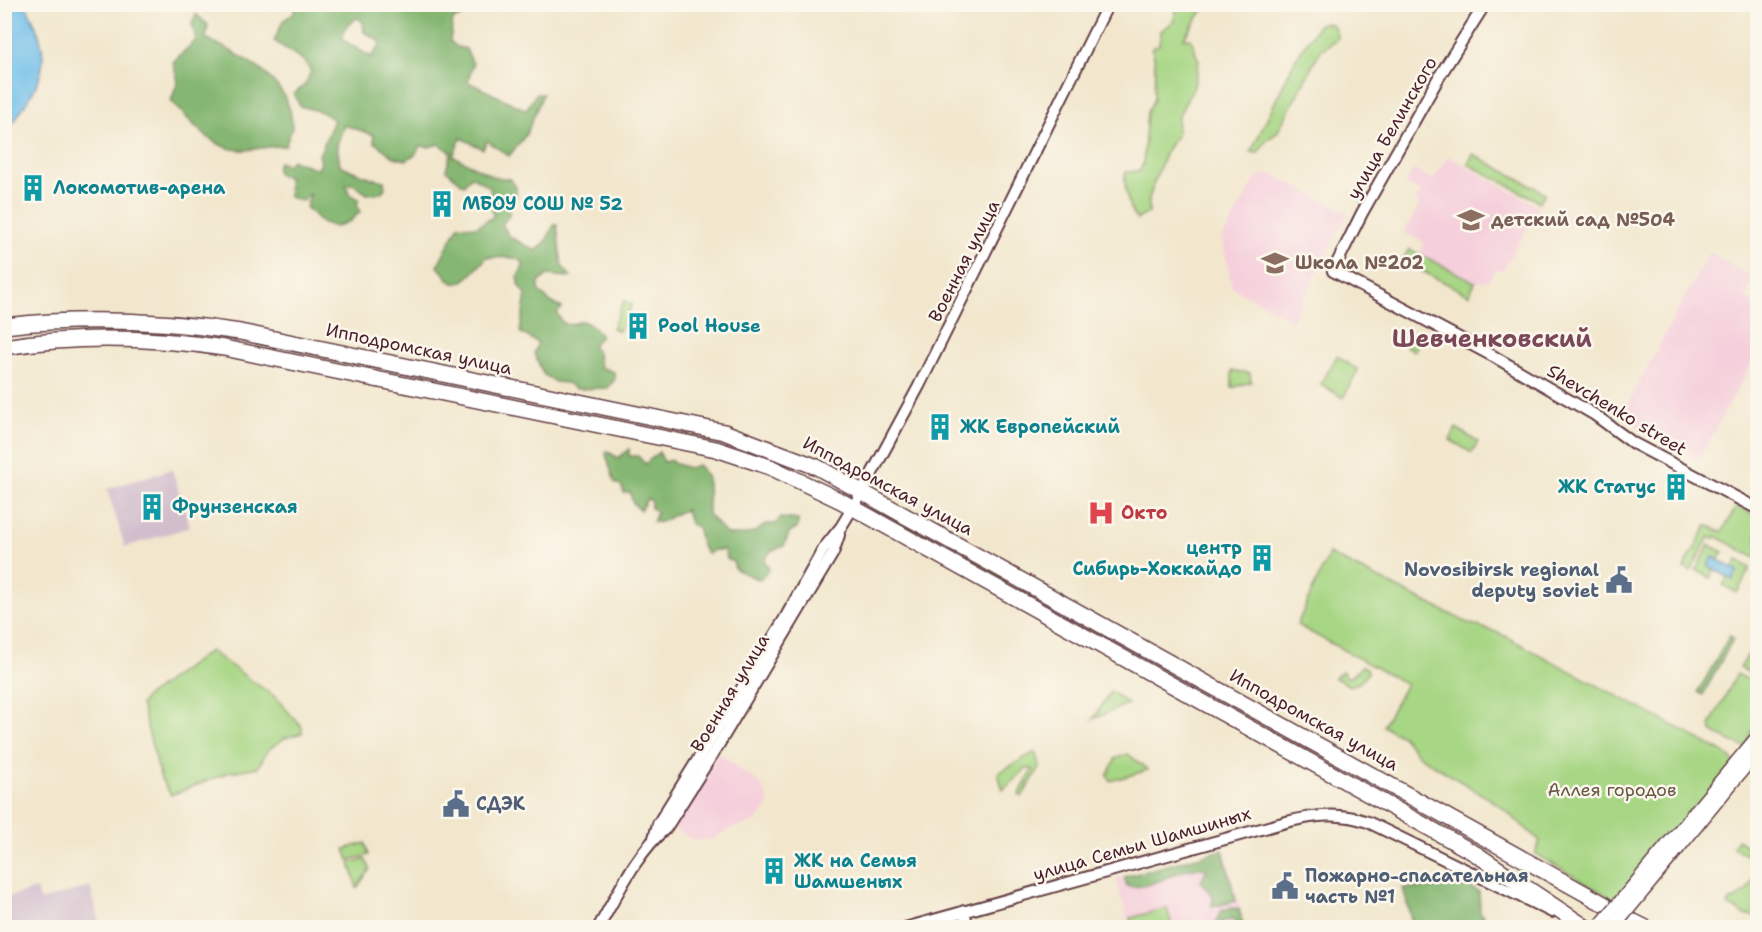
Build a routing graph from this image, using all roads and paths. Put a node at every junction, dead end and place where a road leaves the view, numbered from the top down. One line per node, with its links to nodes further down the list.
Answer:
1 (1108, 4): 10 (street, Военная улица)
2 (1485, 4): 3 (street, улица Белинского)
3 (1333, 271): 12 (street, Shevchenko street)
4 (4, 326): 8 (highway, Ипподромская улица)
5 (32, 342): 6 (highway, Ипподромская улица); 7 (highway); 9 (highway, Ипподромская улица)
6 (4, 346)
7 (4, 353)
8 (700, 427): 9 (highway); 10 (highway, Ипподромская улица)
9 (698, 444): 11 (highway, Ипподромская улица)
10 (862, 492): 11 (street, Военная улица); 15 (highway, Ипподромская улица)
11 (853, 507): 17 (street, Военная улица); 20 (highway, Ипподромская улица)
12 (1758, 509)
13 (1758, 736): 20 (main road, bridge)
14 (1758, 751): 21 (main road, bridge)
15 (1604, 904)
16 (964, 911): 18 (street, улица Семьи Шамшиных); 19 (street); 20 (street, улица Семьи Шамшиных)
17 (598, 927)
18 (905, 927)
19 (968, 927)
20 (1592, 927)
21 (1612, 927)

